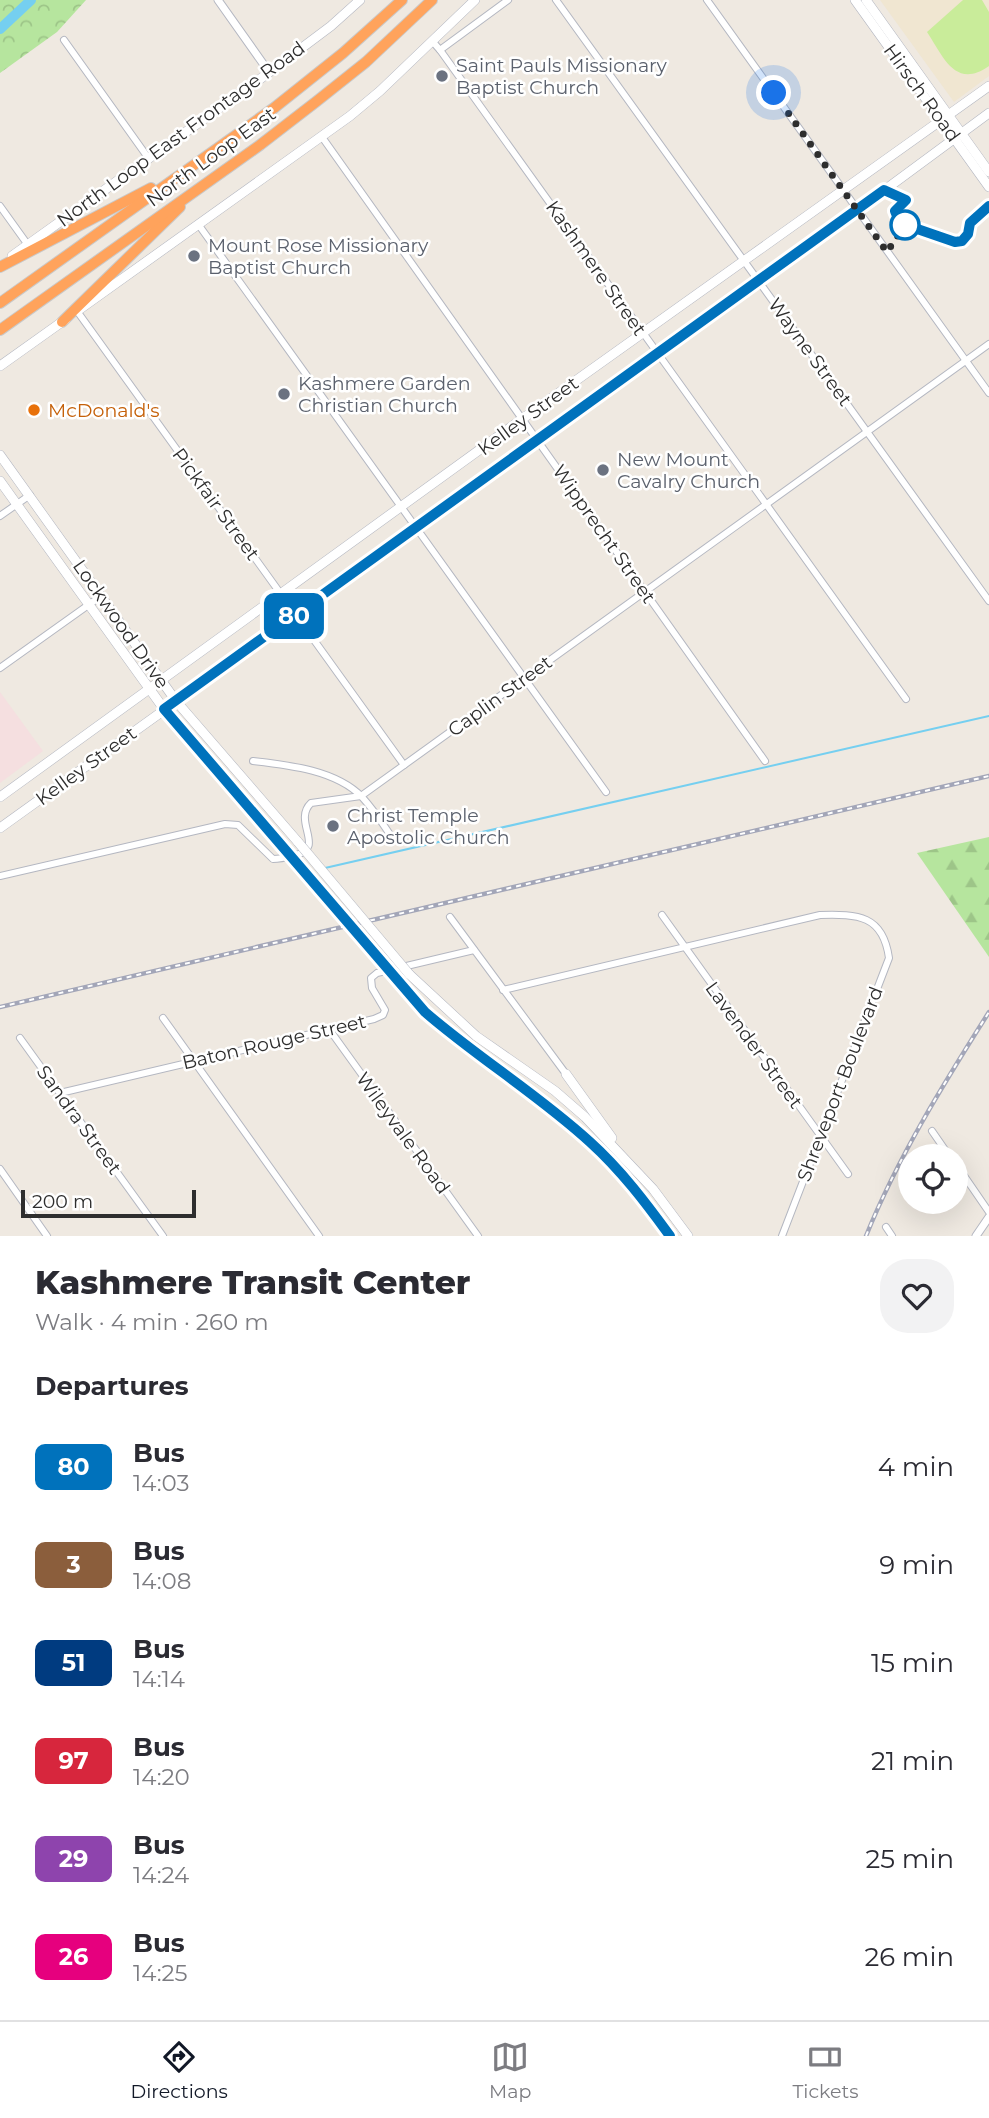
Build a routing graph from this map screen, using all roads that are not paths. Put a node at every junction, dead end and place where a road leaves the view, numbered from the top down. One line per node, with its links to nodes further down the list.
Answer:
1 (218, 0): 15 (street)
2 (360, 0): 15 (main road, North Loop East Frontage Road)
3 (402, 0): 22 (highway, North Loop East)
4 (432, 0): 26 (highway, North Loop East)
5 (475, 0): 13 (main road)
6 (508, 0): 14 (street)
7 (556, 0): 31 (street, Wayne Street)
8 (706, 0): 25 (street)
9 (855, 0): 11 (main road, Hirsch Road)
10 (866, 0): 11 (main road, Hirsch Road)
11 (883, 31): 18 (main road, Hirsch Road)
12 (64, 40): 21 (street)
13 (433, 42): 14 (street, Kashmere Street); 20 (main road)
14 (440, 50): 38 (street, Kashmere Street)
15 (269, 72): 21 (main road, North Loop East Frontage Road)
16 (989, 86): 18 (main road, Kelley Street)
17 (989, 113): 19 (main road, Kelley Street)
18 (945, 117): 19 (main road, Hirsch Road); 25 (main road, Kelley Street)
19 (958, 135): 23 (main road, Hirsch Road); 24 (main road, Hirsch Road); 28 (main road, Kelley Street)
20 (322, 137): 29 (main road); 44 (street, Wipprecht Street)
21 (149, 159): 30 (main road, North Loop East Frontage Road)
22 (187, 169): 32 (highway); 34 (highway, North Loop East)
23 (989, 172)
24 (989, 187)
25 (842, 189): 28 (street); 31 (main road, Kelley Street)
26 (192, 192): 36 (highway); 37 (highway, North Loop East)
27 (0, 206): 30 (street)
28 (857, 210): 33 (main road, Kelley Street); 41 (street)
29 (198, 224): 35 (main road); 52 (street)
30 (28, 245): 32 (main road, North Loop East Frontage Road)
31 (745, 261): 33 (street, Wayne Street); 38 (main road, Kelley Street)
32 (0, 266)
33 (760, 282): 40 (main road, Kelley Street); 45 (street, Wayne Street)
34 (0, 303)
35 (77, 311): 36 (main road); 56 (street, Pickfair Street)
36 (62, 322): 42 (main road)
37 (0, 330)
38 (643, 334): 40 (street, Kashmere Street); 44 (main road, Kelley Street)
39 (989, 344): 41 (street, Caplin Street)
40 (657, 355): 46 (main road, Kelley Street); 51 (street, Kashmere Street)
41 (966, 360): 43 (street); 45 (street, Caplin Street)
42 (0, 366)
43 (989, 393)
44 (522, 419): 46 (street, Wipprecht Street); 52 (main road, Kelley Street)
45 (867, 432): 51 (street, Caplin Street); 58 (street, Wayne Street)
46 (537, 440): 54 (main road, Kelley Street); 55 (street, Wipprecht Street)
47 (0, 454): 49 (main road, Lockwood Drive)
48 (0, 481): 50 (main road, Lockwood Drive)
49 (30, 495): 50 (street); 57 (main road, Lockwood Drive)
50 (18, 504): 53 (street); 59 (main road, Lockwood Drive)
51 (765, 505): 55 (street, Caplin Street); 65 (street, Kashmere Street)
52 (402, 508): 54 (street); 56 (main road, Kelley Street)
53 (0, 516)
54 (416, 527): 60 (main road, Kelley Street); 62 (street)
55 (645, 592): 62 (street, Caplin Street); 69 (street, Wipprecht Street)
56 (281, 594): 60 (street, Pickfair Street); 63 (main road, Kelley Street)
57 (101, 596): 59 (street); 63 (main road, Lockwood Drive)
58 (989, 601)
59 (89, 604): 61 (street); 64 (main road, Lockwood Drive)
60 (296, 615): 66 (main road, Kelley Street); 70 (street, Pickfair Street)
61 (0, 668)
62 (524, 678): 70 (street, Caplin Street); 71 (street)
63 (161, 681): 64 (main road, Kelley Street); 66 (main road, Lockwood Drive)
64 (149, 689): 67 (main road, Lockwood Drive); 73 (main road, Kelley Street)
65 (906, 699)
66 (176, 701): 67 (main road, Kelley Street); 76 (main road, Lockwood Drive, bridge)
67 (164, 709): 74 (main road, Kelley Street); 91 (main road, Lockwood Drive, bridge)
68 (253, 761): 72 (street)
69 (765, 761)
70 (404, 765): 72 (street, Caplin Street)
71 (606, 792)
72 (361, 796): 75 (street); 76 (street, Caplin Street)
73 (0, 797)
74 (0, 828)
75 (389, 833)
76 (306, 852): 77 (street); 88 (main road, Lockwood Drive, bridge)
77 (0, 876)
78 (662, 915): 80 (street, Lavender Street)
79 (450, 917): 81 (street)
80 (684, 948): 82 (street); 93 (street, Lavender Street); 93 (street, Shreveport Boulevard)
81 (474, 950): 82 (street); 84 (street, Baton Rouge Street)
82 (503, 990): 87 (street)
83 (163, 1018): 86 (street)
84 (329, 1029): 86 (street, Baton Rouge Street); 104 (street, Wileyvale Road)
85 (20, 1038): 89 (street, Sandra Street)
86 (193, 1061): 89 (street, Baton Rouge Street); 103 (street)
87 (566, 1074): 88 (main road); 95 (main road)
88 (555, 1091): 90 (main road, Lockwood Drive)
89 (60, 1093): 102 (street, Sandra Street)
90 (580, 1112): 91 (main road); 95 (main road, Lockwood Drive)
91 (570, 1125): 105 (main road, Lockwood Drive)
92 (932, 1131): 94 (street)
93 (820, 1136): 97 (street, Lavender Street); 107 (street, Shreveport Boulevard)
94 (941, 1144)
95 (628, 1160): 106 (main road, Lockwood Drive)
96 (0, 1169): 101 (street)
97 (848, 1174)
98 (968, 1182): 99 (street)
99 (989, 1214): 109 (street)
100 (886, 1227): 108 (street)
101 (47, 1236)
102 (163, 1236)
103 (319, 1236)
104 (478, 1236)
105 (670, 1236)
106 (688, 1236)
107 (782, 1236)
108 (892, 1236)
109 (976, 1236)

